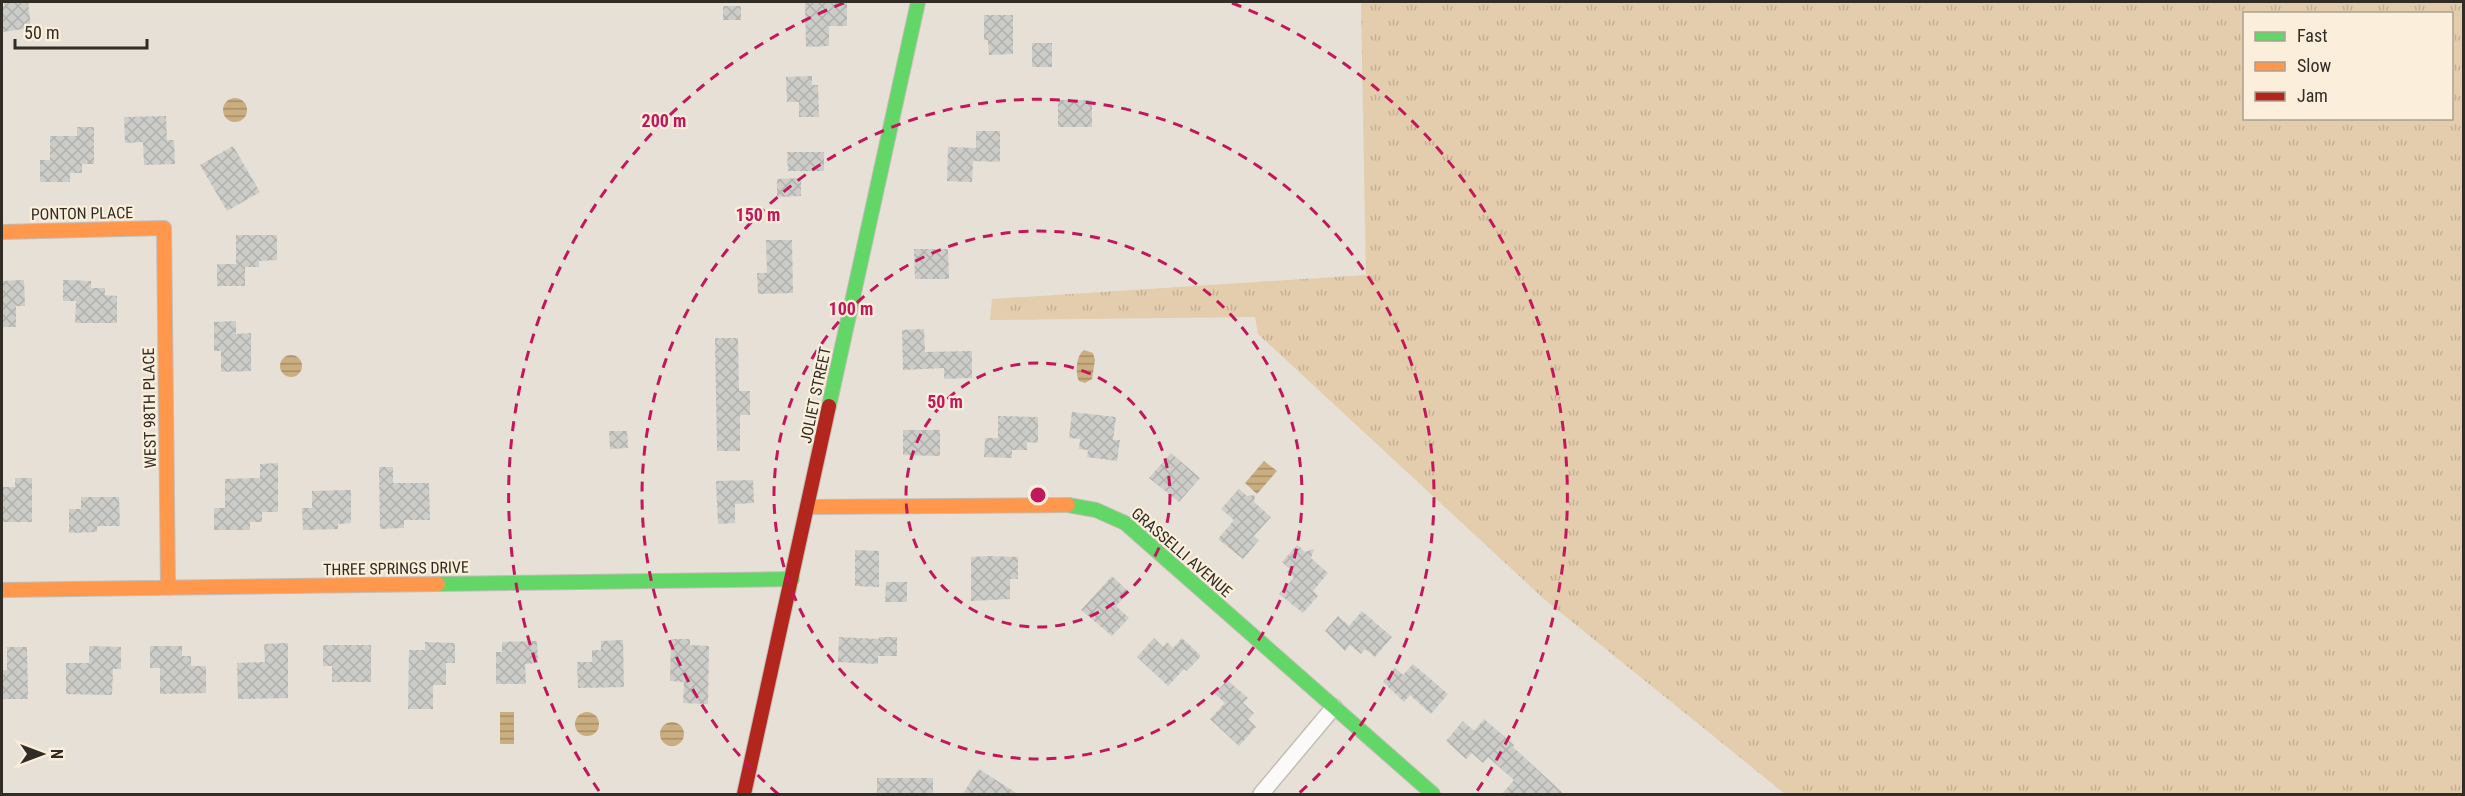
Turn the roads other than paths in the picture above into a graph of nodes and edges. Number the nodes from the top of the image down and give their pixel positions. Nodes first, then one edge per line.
1 (918, 2) edge
2 (164, 228) joint
3 (2, 231) edge
4 (807, 507) junction
5 (792, 579) junction
6 (168, 588) junction
7 (2, 590) edge
8 (1334, 707) junction
9 (744, 795) edge
10 (1261, 795) edge
11 (1433, 795) edge

1 - 4 street, JOLIET STREET
2 - 3 street, PONTON PLACE
2 - 6 street, WEST 98TH PLACE
4 - 5 street, JOLIET STREET
4 - 8 street, GRASSELLI AVENUE
5 - 6 street, THREE SPRINGS DRIVE
5 - 9 street, JOLIET STREET
6 - 7 street, THREE SPRINGS DRIVE
8 - 10 street
8 - 11 street, GRASSELLI AVENUE

